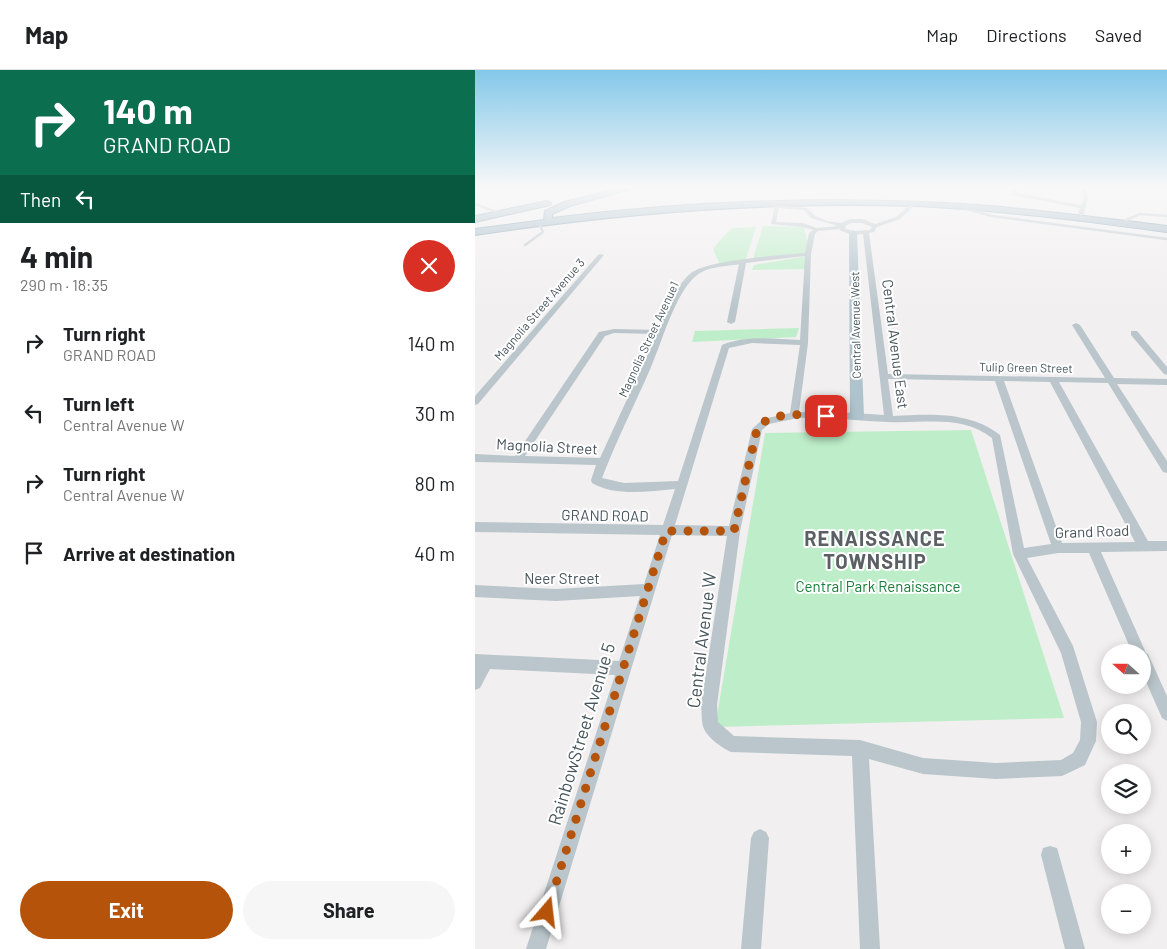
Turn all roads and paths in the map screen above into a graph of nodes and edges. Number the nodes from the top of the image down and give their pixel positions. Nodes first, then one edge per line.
1 (490, 227) edge
2 (544, 227) edge
3 (809, 227) edge
4 (835, 227) edge
5 (843, 227) edge
6 (874, 227) edge
7 (1077, 227) edge
8 (475, 230) edge
9 (817, 230) junction
10 (853, 233) junction
11 (867, 233) junction
12 (1167, 239) edge
13 (525, 245) dead end
14 (808, 254) junction
15 (601, 255) dead end
16 (743, 262) junction
17 (731, 322) dead end
18 (1076, 324) dead end
19 (662, 332) junction
20 (1134, 333) dead end
21 (804, 343) junction
22 (1167, 372) edge
23 (884, 376) junction
24 (999, 379) junction
25 (1053, 380) junction
26 (1111, 381) junction
27 (1167, 382) edge
28 (475, 402) edge
29 (794, 414) junction
30 (857, 417) junction
31 (889, 419) junction
32 (475, 458) edge
33 (518, 459) junction
34 (603, 462) junction
35 (1167, 469) edge
36 (682, 485) junction
37 (475, 527) edge
38 (666, 531) junction
39 (734, 531) junction
40 (1143, 546) junction
41 (1167, 546) edge
42 (1058, 548) junction
43 (1093, 548) junction
44 (1019, 554) junction
45 (475, 590) edge
46 (648, 590) junction
47 (1135, 644) edge
48 (480, 661) edge
49 (622, 668) junction
50 (1151, 675) edge
51 (475, 683) edge
52 (1163, 699) edge
53 (1167, 713) edge
54 (860, 748) junction
55 (923, 766) joint
56 (760, 838) dead end
57 (1050, 855) dead end
58 (536, 949) edge
59 (751, 949) edge
60 (870, 949) edge
61 (1075, 949) edge

1 - 8 highway
2 - 13 lane
3 - 9 street
4 - 9 street
5 - 10 street
6 - 11 street
7 - 12 lane
9 - 14 street
10 - 11 street
10 - 30 main road, Central Avenue West
11 - 23 street, Central Avenue East
14 - 16 street, Magnolia Street Avenue1
14 - 21 street
15 - 28 street, Magnolia Street Avenue 3
16 - 17 street
16 - 19 street, Magnolia Street Avenue1
18 - 26 street
19 - 33 street
19 - 34 street, Magnolia Street Avenue1
20 - 22 street
21 - 29 street
21 - 36 street, RainbowStreet Avenue 5
23 - 24 street, Tulip Green Street
23 - 31 street, Central Avenue East
24 - 25 street, Tulip Green Street
24 - 42 street
25 - 26 street, Tulip Green Street
25 - 40 street
26 - 27 street, Tulip Green Street
26 - 35 street
29 - 30 street, Central Avenue W
29 - 39 street, Central Avenue W
30 - 31 street, Central Avenue W
31 - 44 street, Central Avenue East
32 - 33 street, Magnolia Street
33 - 34 street, Magnolia Street
34 - 36 street, Magnolia Street
36 - 38 street, RainbowStreet Avenue 5
37 - 38 street, GRAND ROAD
38 - 39 street, GRAND ROAD
38 - 46 street, RainbowStreet Avenue 5
39 - 54 street, Central Avenue W
40 - 41 street, Grand Road
40 - 43 street, Grand Road
42 - 43 street, Grand Road
42 - 44 street, Grand Road
43 - 47 street
44 - 55 street, Central Avenue East
45 - 46 street, Neer Street
46 - 49 street, RainbowStreet Avenue 5
48 - 49 street
48 - 51 street
49 - 58 street, RainbowStreet Avenue 5
50 - 52 street
52 - 53 street
54 - 55 street, Central Avenue W
54 - 60 street
56 - 59 street
57 - 61 street

